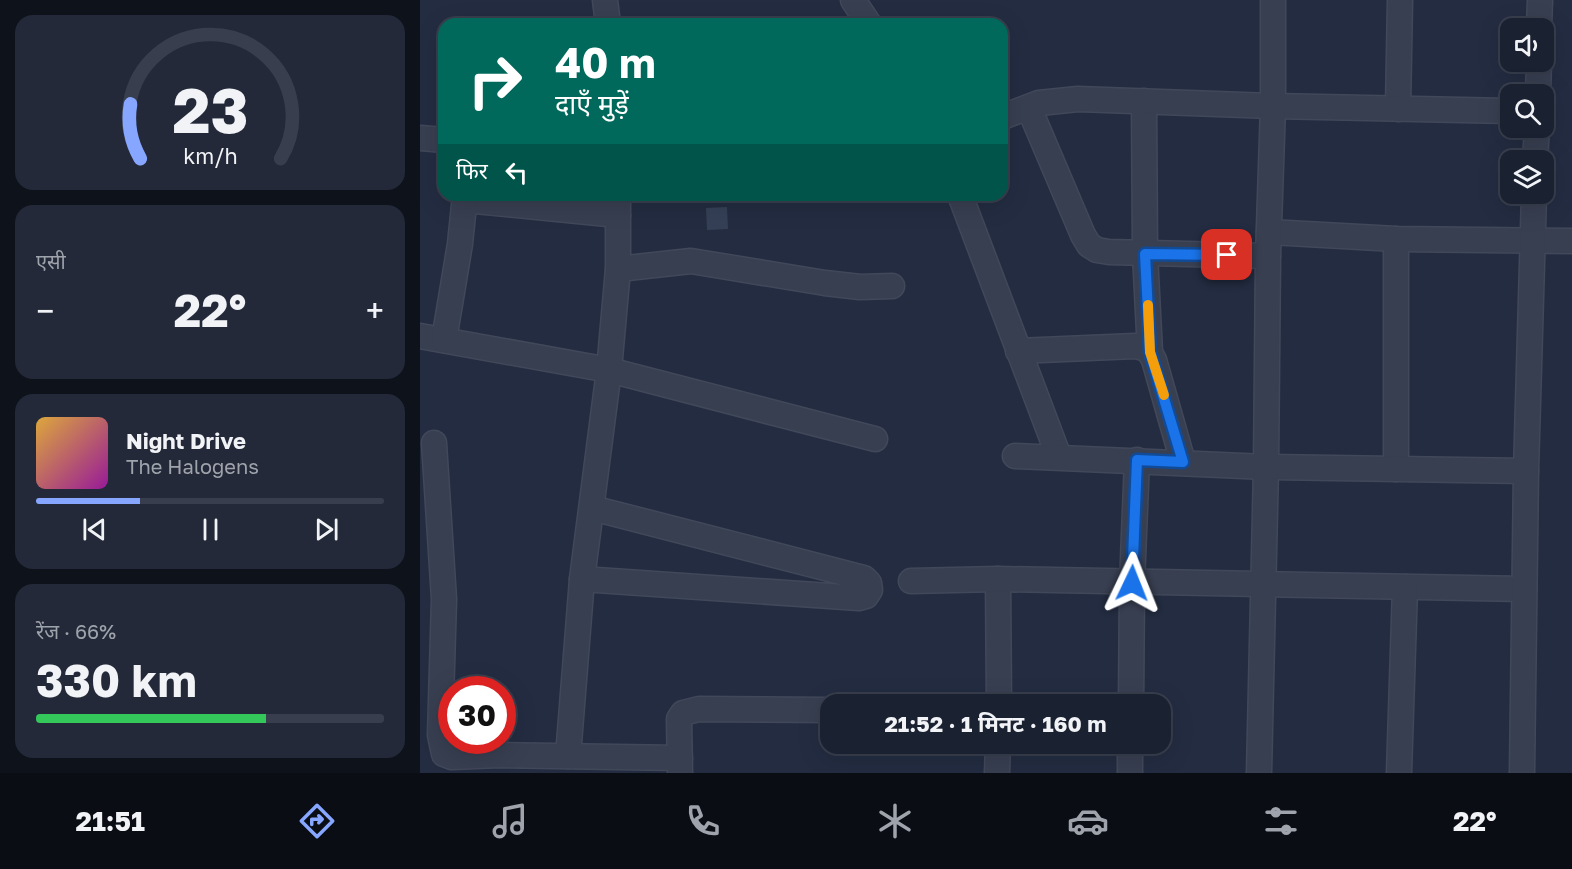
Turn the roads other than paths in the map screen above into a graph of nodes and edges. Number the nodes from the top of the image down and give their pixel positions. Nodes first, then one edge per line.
1 (605, 0) edge
2 (853, 0) edge
3 (1273, 0) edge
4 (1400, 0) edge
5 (1540, 0) edge
6 (607, 18) edge
7 (865, 18) edge
8 (1539, 18) edge
9 (1144, 102) junction
10 (1273, 106) junction
11 (1029, 108) junction
12 (1398, 109) junction
13 (1500, 111) edge
14 (1008, 115) edge
15 (420, 138) edge
16 (438, 140) edge
17 (464, 201) edge
18 (542, 201) edge
19 (962, 201) edge
20 (1533, 204) edge
21 (618, 205) edge
22 (1396, 238) junction
23 (1531, 241) junction
24 (1572, 241) edge
25 (1268, 244) junction
26 (1145, 254) junction
27 (618, 269) junction
28 (892, 286) dead end
29 (420, 336) edge
30 (444, 340) junction
31 (1018, 351) junction
32 (1150, 352) junction
33 (609, 370) junction
34 (874, 439) dead end
35 (434, 443) dead end
36 (1015, 456) dead end
37 (1059, 457) junction
38 (1137, 460) junction
39 (1183, 462) junction
40 (1266, 467) junction
41 (1396, 469) junction
42 (1526, 471) junction
43 (592, 508) junction
44 (430, 530) edge
45 (582, 579) junction
46 (998, 579) junction
47 (912, 581) dead end
48 (1132, 583) junction
49 (1263, 585) junction
50 (1405, 588) junction
51 (1524, 589) junction
52 (999, 694) edge
53 (1131, 694) edge
54 (820, 710) edge
55 (998, 754) edge
56 (1130, 754) edge
57 (568, 756) junction
58 (680, 766) edge
59 (997, 773) edge
60 (1130, 773) edge
61 (1259, 773) edge
62 (1400, 773) edge
63 (1522, 773) edge

1 - 6 street
2 - 7 street
3 - 10 street
4 - 12 street
5 - 8 street
9 - 10 street
9 - 11 street
9 - 26 street
10 - 12 street
10 - 25 street
11 - 14 street
11 - 26 street
12 - 13 street
15 - 16 street
17 - 30 street
18 - 21 street
19 - 31 street
20 - 23 street
21 - 27 street
22 - 23 street
22 - 25 street
22 - 41 street
23 - 24 street
23 - 42 street
25 - 26 street
25 - 40 street
26 - 32 street
27 - 28 street
27 - 33 street
29 - 30 street
30 - 33 street
31 - 32 street
31 - 37 street
32 - 39 street
33 - 34 street
33 - 43 street
35 - 44 street
36 - 37 street
37 - 38 street
38 - 39 street
38 - 48 street
39 - 40 street
40 - 41 street
40 - 49 street
41 - 42 street
42 - 51 street
43 - 45 street
43 - 45 street
44 - 57 street
45 - 57 street
46 - 47 street
46 - 48 street
46 - 52 street
48 - 49 street
48 - 53 street
49 - 50 street
49 - 61 street
50 - 51 street
50 - 62 street
51 - 63 street
54 - 58 street
55 - 59 street
56 - 60 street
57 - 58 street

